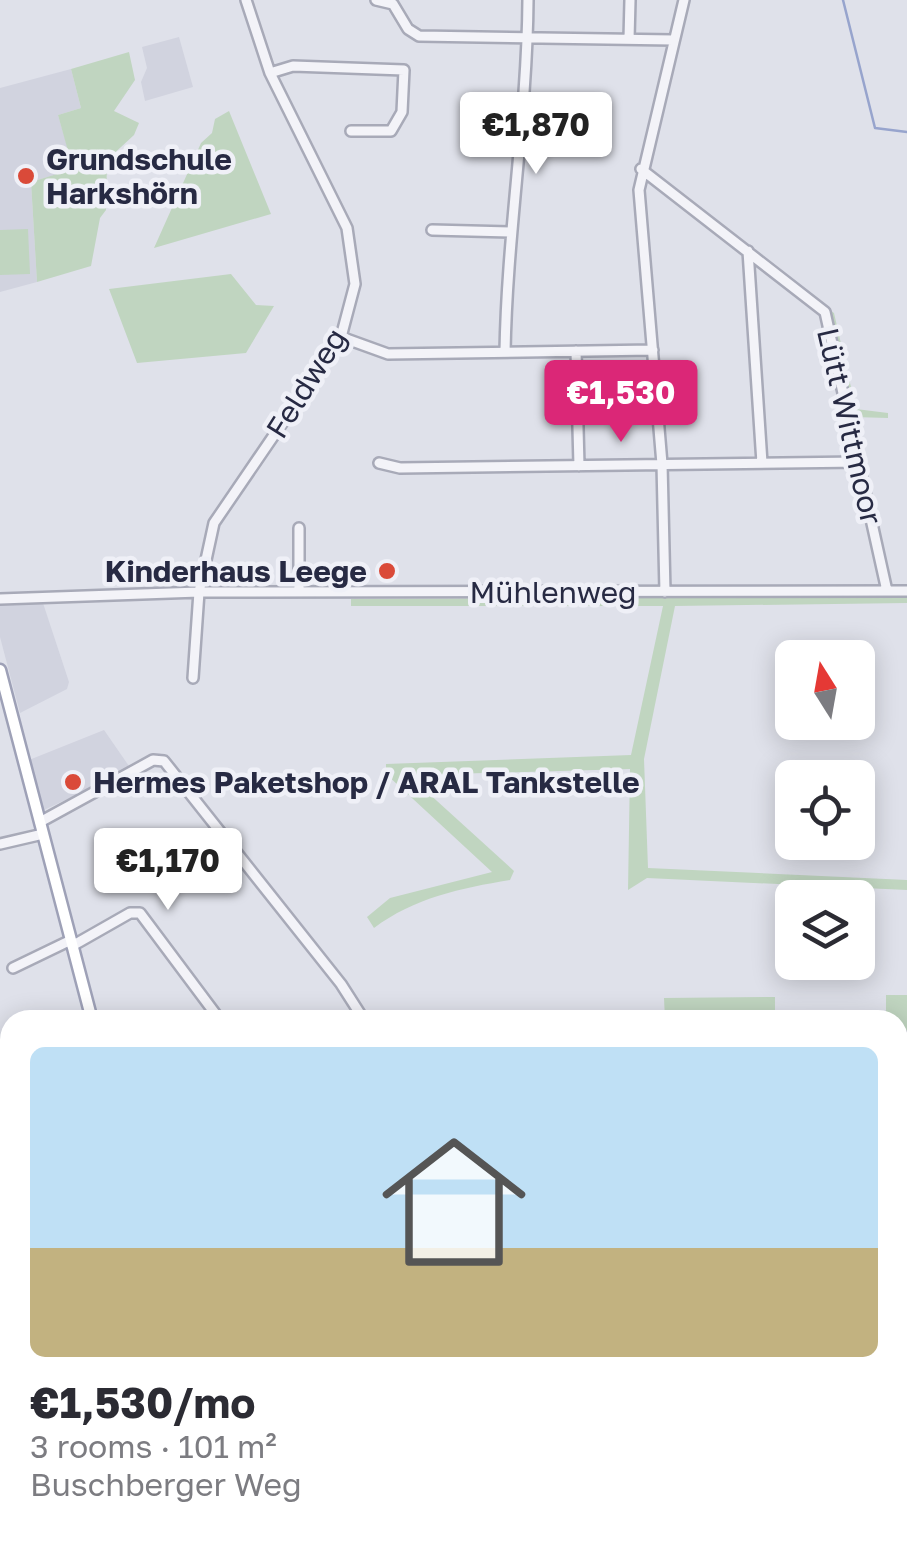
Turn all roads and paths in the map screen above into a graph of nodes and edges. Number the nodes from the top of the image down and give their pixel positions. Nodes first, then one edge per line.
1 (246, 0) edge
2 (376, 0) edge
3 (528, 0) edge
4 (630, 0) edge
5 (684, 0) edge
6 (527, 38) junction
7 (629, 39) junction
8 (673, 40) junction
9 (270, 73) junction
10 (351, 131) dead end
11 (641, 169) junction
12 (432, 230) dead end
13 (510, 232) junction
14 (748, 250) junction
15 (340, 337) junction
16 (653, 350) junction
17 (576, 351) junction
18 (505, 352) junction
19 (860, 462) junction
20 (379, 463) dead end
21 (762, 463) junction
22 (662, 464) junction
23 (579, 466) junction
24 (299, 528) dead end
25 (887, 591) junction
26 (907, 591) edge
27 (199, 592) junction
28 (299, 592) junction
29 (665, 592) junction
30 (0, 599) edge
31 (0, 670) edge
32 (193, 678) dead end
33 (42, 828) junction
34 (0, 844) edge
35 (71, 943) junction
36 (14, 968) dead end
37 (89, 1010) edge
38 (213, 1010) edge
39 (358, 1010) edge

1 - 9 street, Feldweg
2 - 6 street
3 - 6 street
4 - 7 street
5 - 8 street
6 - 7 street
6 - 13 street
7 - 8 street
8 - 11 street
9 - 10 street
9 - 15 street, Feldweg
11 - 14 street, Lütt Wittmoor
11 - 16 street
12 - 13 street
13 - 18 street
14 - 19 street, Lütt Wittmoor
14 - 21 street
15 - 18 street
15 - 27 street, Feldweg
16 - 17 street
16 - 22 street
17 - 18 street
17 - 23 street
19 - 21 street
19 - 25 street, Lütt Wittmoor
20 - 23 street
21 - 22 street
22 - 23 street
22 - 29 street
24 - 28 street
25 - 26 street, Mühlenweg
25 - 29 street, Mühlenweg
27 - 28 street, Mühlenweg
27 - 30 street, Mühlenweg
27 - 32 street
28 - 29 street, Mühlenweg
31 - 33 main road
33 - 34 street
33 - 35 main road
33 - 39 street
35 - 36 street
35 - 37 main road
35 - 38 street

